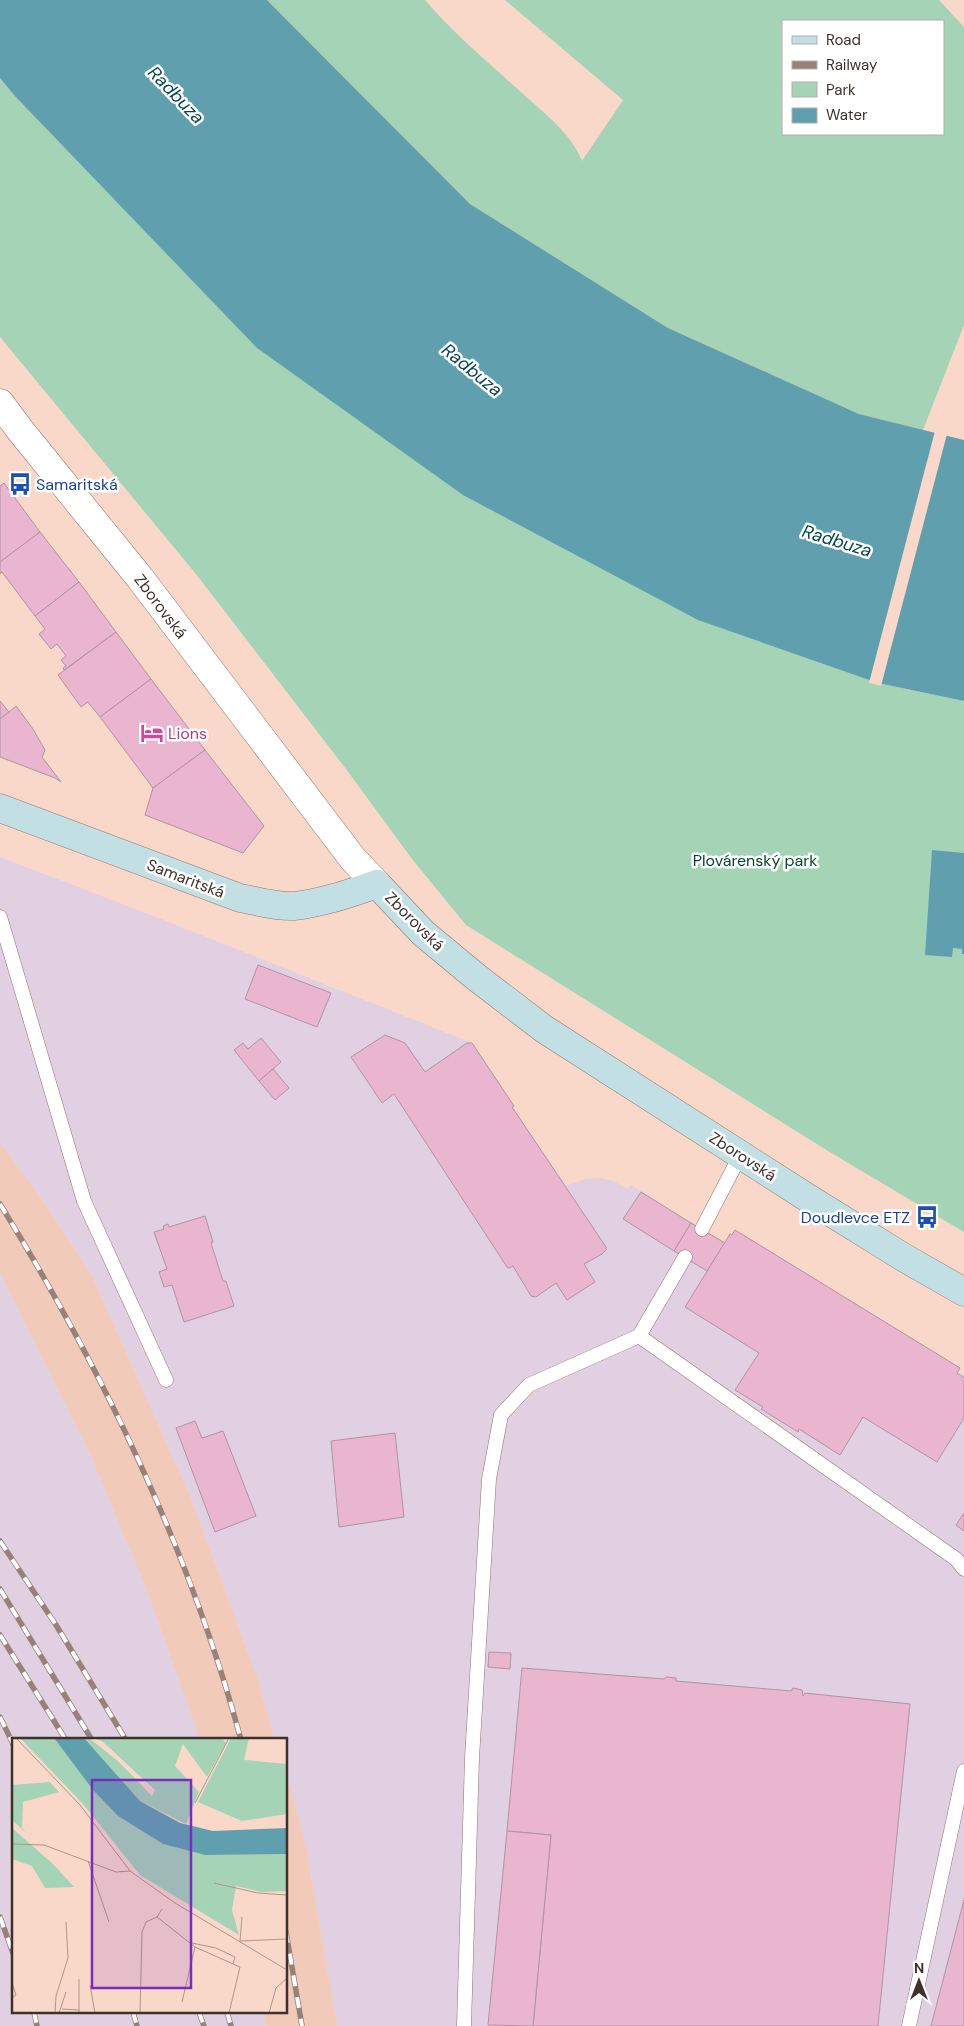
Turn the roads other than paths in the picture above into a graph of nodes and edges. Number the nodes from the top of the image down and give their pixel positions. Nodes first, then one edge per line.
1 (0, 403) edge
2 (0, 808) edge
3 (377, 884) junction
4 (0, 918) edge
5 (741, 1154) junction
6 (702, 1229) dead end
7 (684, 1258) dead end
8 (964, 1292) edge
9 (639, 1336) junction
10 (166, 1380) dead end
11 (964, 1569) edge
12 (964, 1771) edge
13 (464, 2026) edge
14 (909, 2026) edge

1 - 3 street, Zborovská
2 - 3 main road, Samaritská
3 - 5 main road, Zborovská
4 - 10 lane
5 - 6 lane
5 - 8 main road, Zborovská
7 - 9 lane
9 - 11 lane
9 - 13 lane
12 - 14 lane

